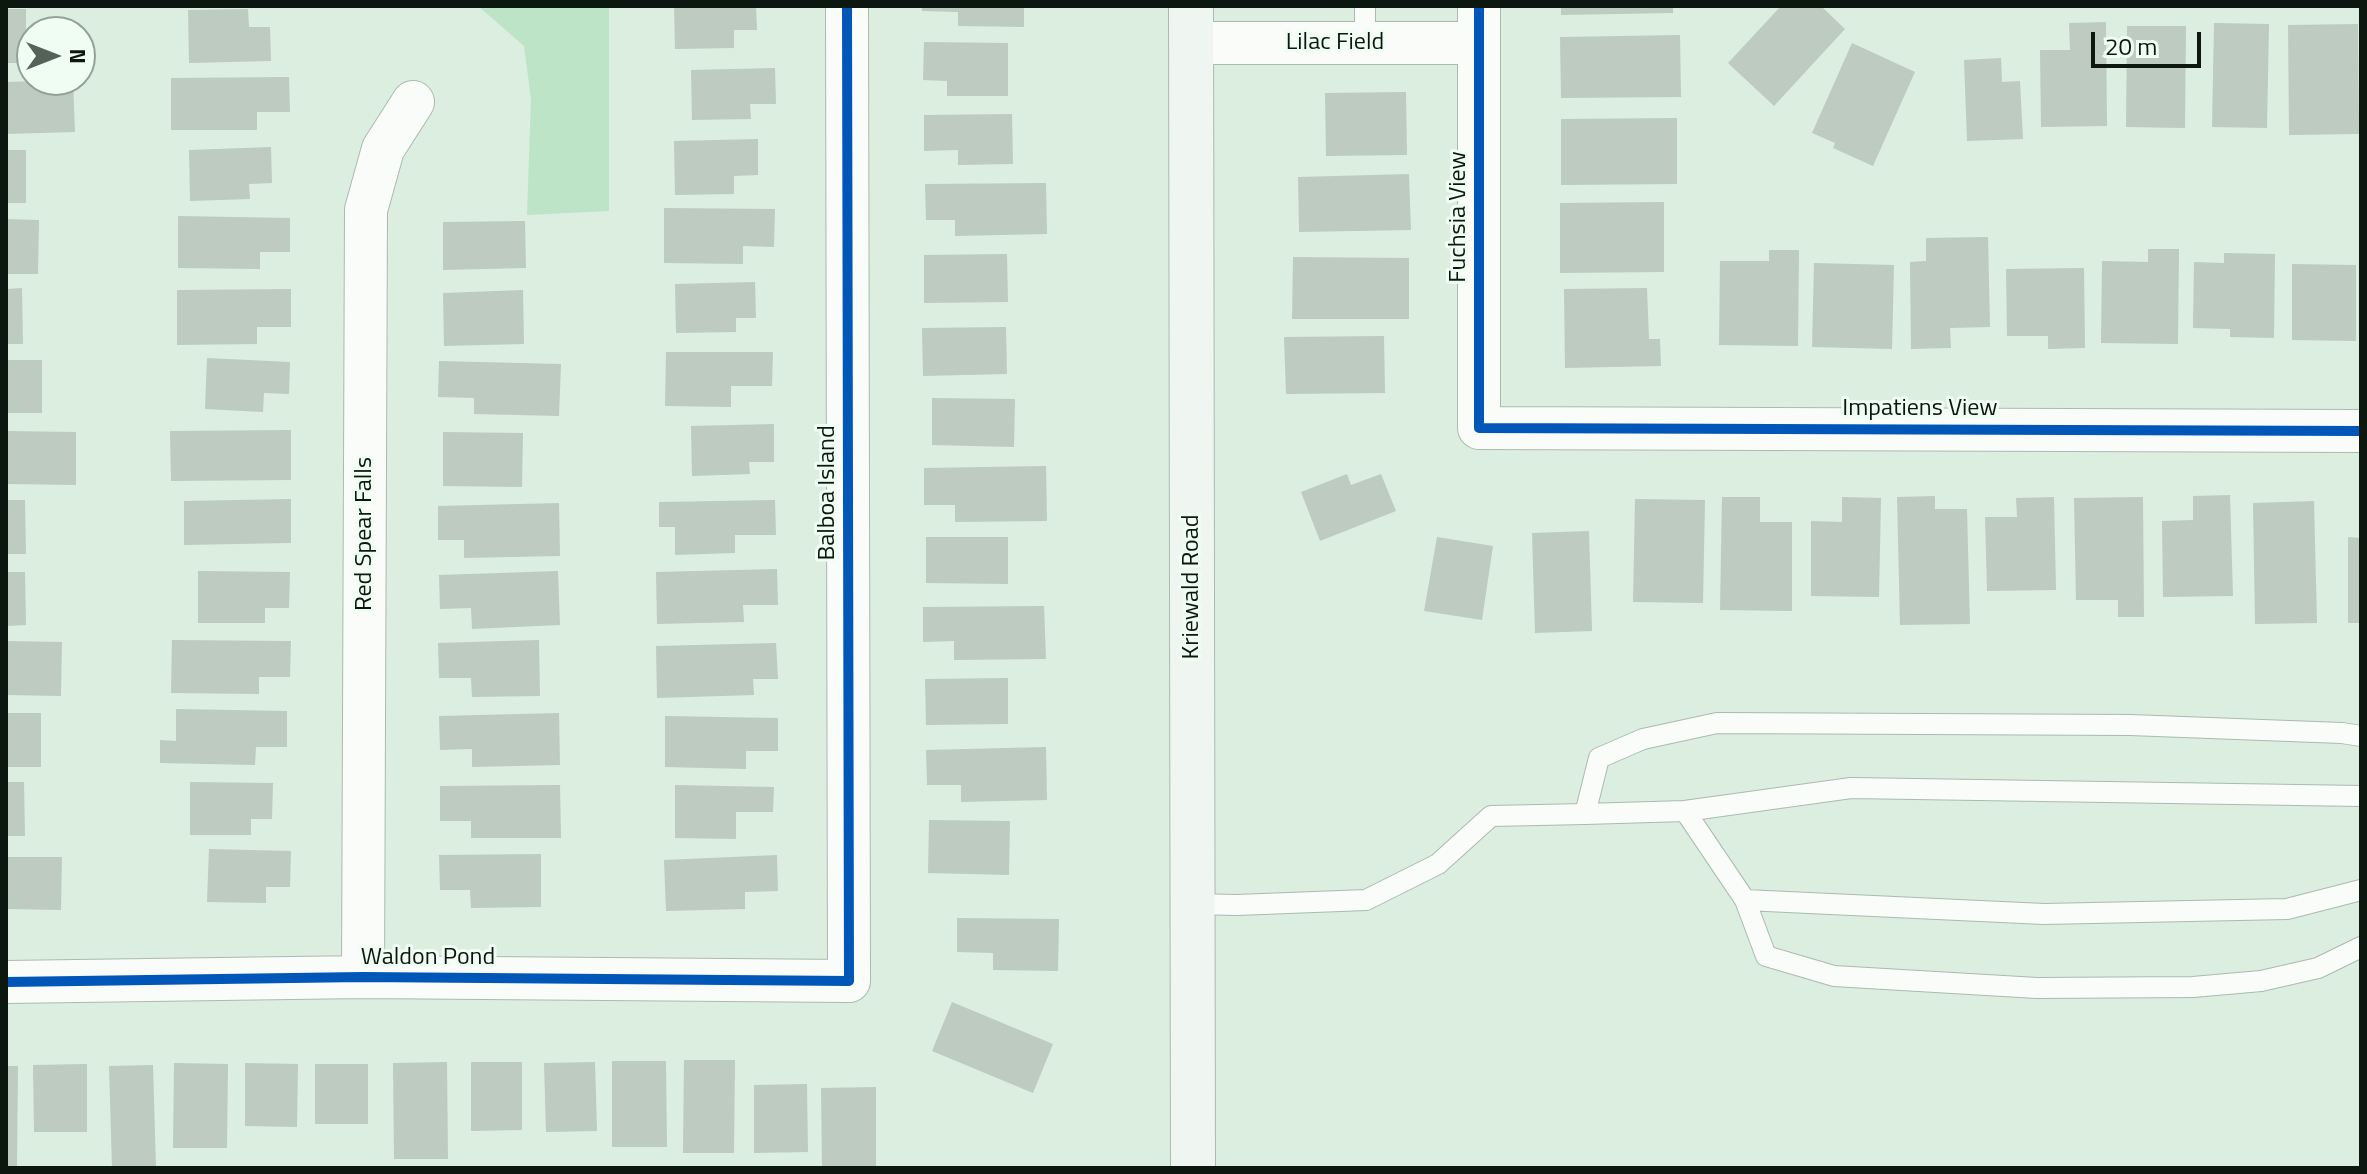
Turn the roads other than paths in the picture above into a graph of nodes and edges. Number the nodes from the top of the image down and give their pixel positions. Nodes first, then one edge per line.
1 (847, 6) edge
2 (1191, 24) edge
3 (1365, 24) edge
4 (1479, 24) edge
5 (413, 102) dead end
6 (1479, 428) joint
7 (2361, 431) edge
8 (2361, 736) edge
9 (2361, 796) edge
10 (1685, 811) junction
11 (1585, 814) junction
12 (2361, 890) edge
13 (1745, 900) junction
14 (1192, 904) junction
15 (2361, 947) edge
16 (363, 977) junction
17 (849, 981) joint
18 (6, 982) edge
19 (1193, 1168) edge

1 - 17 street, Balboa Island
2 - 3 street, Lilac Field
2 - 14 street, Kriewald Road
3 - 4 street, Lilac Field
4 - 6 street, Fuchsia View
5 - 16 street, Red Spear Falls
6 - 7 street, Impatiens View
8 - 11 lane
9 - 10 lane
10 - 11 lane
10 - 13 lane
11 - 14 lane
12 - 13 lane
13 - 15 lane
14 - 19 street, Kriewald Road
16 - 17 street, Waldon Pond
16 - 18 street, Waldon Pond

